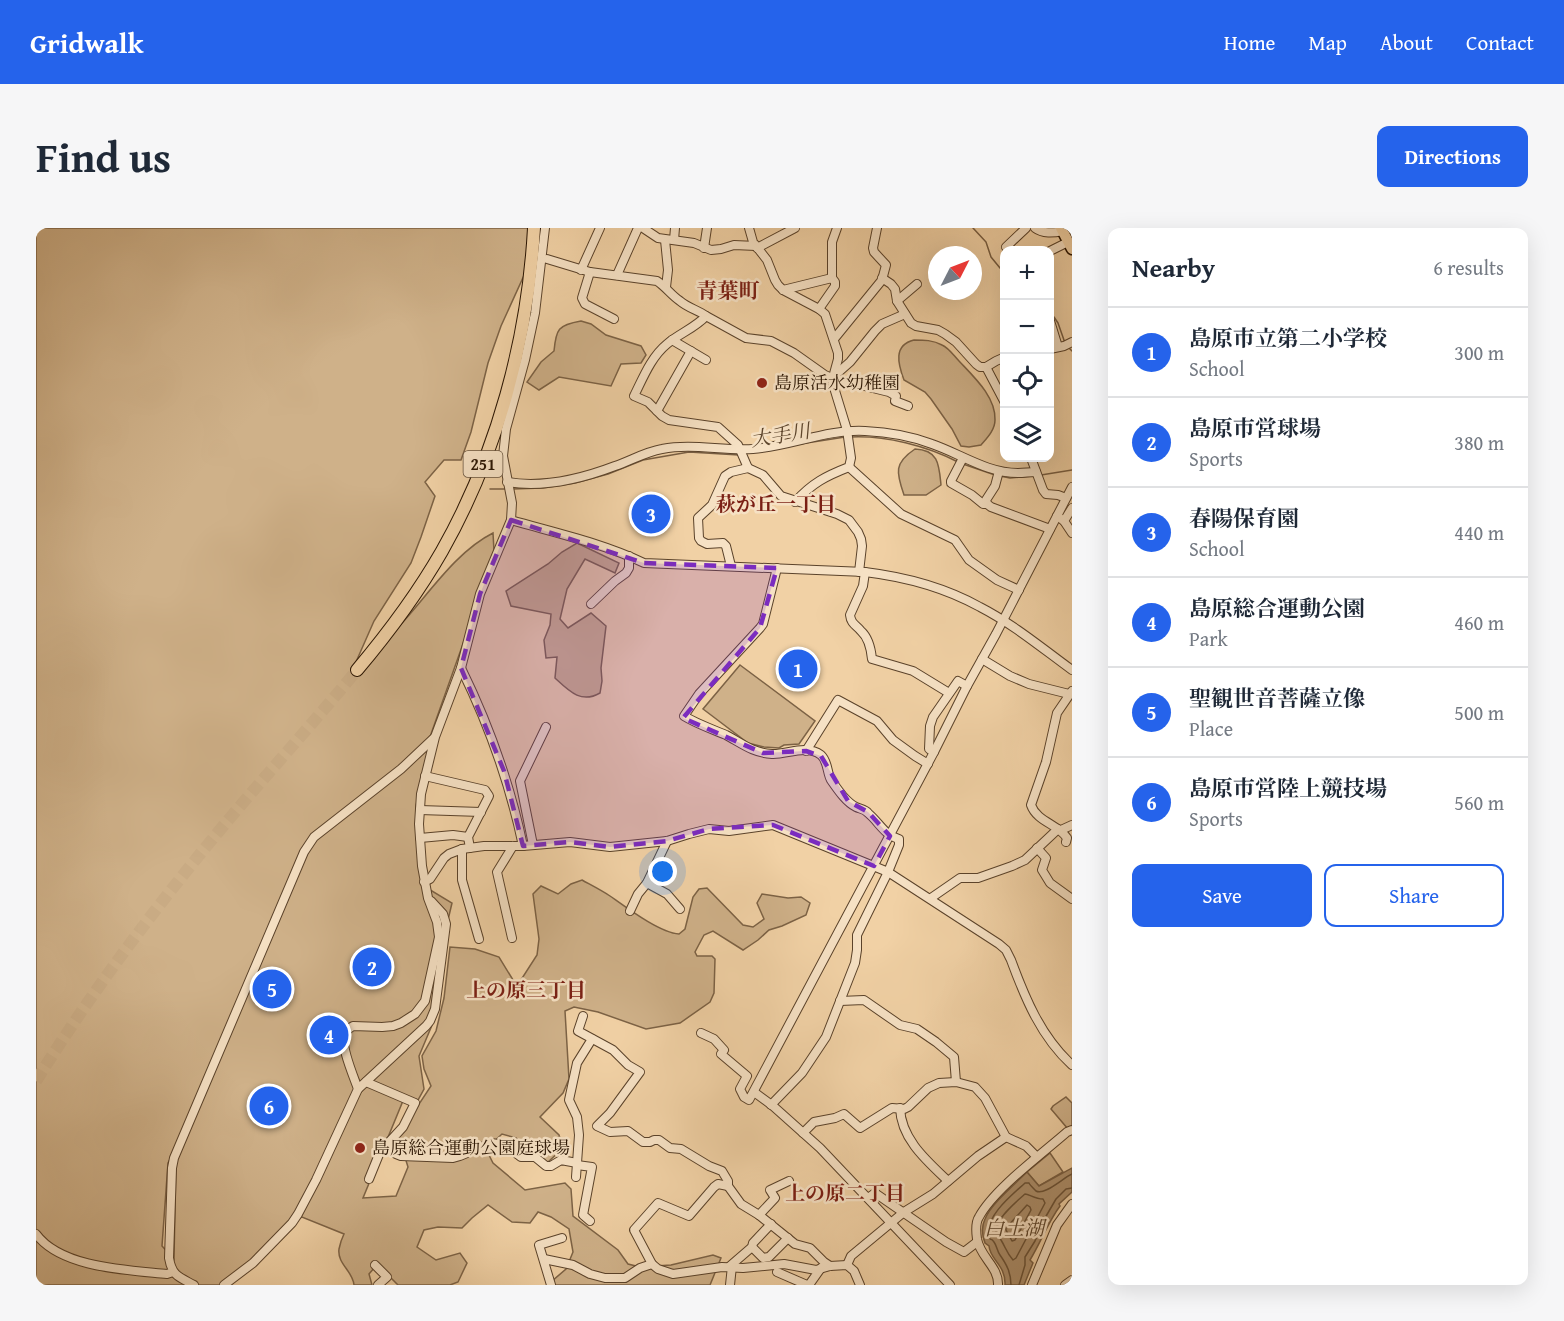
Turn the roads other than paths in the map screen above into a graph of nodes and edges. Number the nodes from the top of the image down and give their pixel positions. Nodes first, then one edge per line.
1 (534, 228) edge
2 (545, 228) edge
3 (600, 228) edge
4 (641, 228) edge
5 (675, 228) edge
6 (707, 228) edge
7 (748, 228) edge
8 (795, 228) edge
9 (837, 228) edge
10 (877, 228) edge
11 (1026, 228) edge
12 (1035, 228) edge
13 (1066, 238) edge
14 (669, 240) junction
15 (1007, 246) edge
16 (756, 247) junction
17 (704, 248) junction
18 (1054, 248) edge
19 (548, 259) dead end
20 (585, 271) junction
21 (617, 275) junction
22 (832, 278) junction
23 (882, 278) junction
24 (917, 284) dead end
25 (666, 287) junction
26 (783, 290) junction
27 (897, 301) junction
28 (819, 309) junction
29 (905, 314) junction
30 (706, 316) junction
31 (614, 319) dead end
32 (1054, 329) edge
33 (834, 339) junction
34 (672, 340) junction
35 (1062, 345) edge
36 (691, 351) junction
37 (1000, 359) edge
38 (706, 360) dead end
39 (986, 367) junction
40 (832, 378) junction
41 (1000, 394) edge
42 (908, 406) dead end
43 (657, 411) junction
44 (847, 434) junction
45 (742, 453) junction
46 (962, 461) junction
47 (1033, 462) edge
48 (849, 467) junction
49 (748, 468) junction
50 (998, 474) junction
51 (1038, 475) junction
52 (508, 487) junction
53 (1072, 487) edge
54 (1066, 498) junction
55 (795, 502) junction
56 (987, 504) junction
57 (1072, 508) edge
58 (1060, 518) junction
59 (511, 520) junction
60 (1050, 529) junction
61 (1072, 533) edge
62 (629, 556) junction
63 (731, 566) junction
64 (777, 568) junction
65 (862, 572) junction
66 (1019, 590) junction
67 (591, 604) dead end
68 (1003, 620) junction
69 (982, 659) junction
70 (461, 669) junction
71 (357, 670) tunnel mouth
72 (1072, 670) edge
73 (967, 686) junction
74 (949, 693) junction
75 (1071, 693) edge
76 (546, 728) dead end
77 (435, 737) junction
78 (806, 751) junction
79 (934, 752) junction
80 (928, 764) junction
81 (425, 776) junction
82 (420, 810) junction
83 (481, 812) junction
84 (1072, 825) edge
85 (1059, 830) junction
86 (890, 836) junction
87 (468, 837) junction
88 (420, 838) junction
89 (667, 841) junction
90 (1066, 842) dead end
91 (533, 845) junction
92 (513, 846) junction
93 (523, 846) junction
94 (466, 848) junction
95 (1037, 848) junction
96 (874, 866) junction
97 (888, 872) junction
98 (424, 882) junction
99 (647, 884) junction
100 (428, 898) junction
101 (931, 898) junction
102 (1072, 899) edge
103 (680, 909) dead end
104 (630, 911) dead end
105 (513, 938) dead end
106 (479, 939) dead end
107 (840, 1001) junction
108 (583, 1016) dead end
109 (700, 1033) dead end
110 (592, 1039) junction
111 (1072, 1065) edge
112 (366, 1082) junction
113 (956, 1082) junction
114 (358, 1089) junction
115 (754, 1092) junction
116 (771, 1105) junction
117 (900, 1108) junction
118 (1072, 1130) edge
119 (803, 1133) junction
120 (1006, 1137) junction
121 (386, 1144) junction
122 (1037, 1158) junction
123 (577, 1164) junction
124 (576, 1177) dead end
125 (369, 1179) dead end
126 (789, 1181) dead end
127 (948, 1181) junction
128 (728, 1186) junction
129 (868, 1198) junction
130 (1072, 1204) edge
131 (904, 1212) junction
132 (759, 1215) junction
133 (590, 1221) dead end
134 (891, 1223) junction
135 (771, 1224) junction
136 (36, 1234) edge
137 (562, 1238) dead end
138 (788, 1238) junction
139 (977, 1242) junction
140 (752, 1247) junction
141 (544, 1259) junction
142 (652, 1264) junction
143 (847, 1264) junction
144 (375, 1265) dead end
145 (731, 1266) junction
146 (830, 1266) junction
147 (821, 1268) junction
148 (173, 1272) junction
149 (777, 1272) dead end
150 (1072, 1280) edge
151 (194, 1285) edge
152 (224, 1285) edge
153 (378, 1285) edge
154 (551, 1285) edge
155 (730, 1285) edge
156 (808, 1285) edge
157 (860, 1285) edge
158 (950, 1285) edge
159 (999, 1285) edge
160 (1032, 1285) edge
161 (1065, 1285) edge

1 - 71 highway, 251
2 - 52 street
3 - 20 street
4 - 14 street
4 - 21 street
5 - 14 street
6 - 17 street
7 - 16 street
8 - 16 street
9 - 22 street
10 - 23 street
11 - 15 street
12 - 13 street
13 - 18 street
14 - 17 street
14 - 25 street
16 - 17 street
16 - 26 street
19 - 20 street
20 - 21 street
20 - 31 street
21 - 25 street
22 - 26 street
22 - 28 street
23 - 27 street
23 - 33 street
24 - 27 street
25 - 30 street
26 - 28 street
27 - 29 street
28 - 33 street
29 - 39 street
29 - 40 street
30 - 34 street
30 - 40 street
32 - 35 street
33 - 40 street
34 - 36 street
34 - 43 street
36 - 38 street
36 - 43 street
37 - 39 street
39 - 41 street
40 - 42 street
40 - 44 street
43 - 45 street
44 - 45 street
44 - 46 street
44 - 48 street
45 - 49 street
45 - 52 street
46 - 50 street
46 - 56 street
47 - 51 street
48 - 55 street
48 - 66 street
49 - 55 street
49 - 63 street
50 - 51 street
50 - 56 street
51 - 54 street
52 - 59 street
53 - 54 street
54 - 58 street
55 - 65 street
56 - 60 street
57 - 58 street
58 - 60 street
58 - 61 street
59 - 62 street
59 - 70 street
60 - 66 street
62 - 63 street
62 - 67 street
63 - 64 street
64 - 65 street
64 - 78 street
65 - 68 street
65 - 74 street
66 - 68 street
68 - 69 street
68 - 72 street
69 - 73 street
69 - 75 street
70 - 77 street
70 - 93 street
73 - 74 street
73 - 79 street
74 - 79 street
75 - 85 street
76 - 91 street
77 - 81 street
77 - 148 street
78 - 80 street
78 - 86 street
79 - 80 street
80 - 86 street
81 - 82 street
81 - 83 street
82 - 83 street
82 - 88 street
83 - 87 street
84 - 85 street
85 - 90 street
85 - 95 street
86 - 96 street
86 - 97 street
87 - 88 street
87 - 94 street
88 - 98 street
89 - 91 street
89 - 96 street
89 - 99 street
91 - 93 street
92 - 93 street
92 - 94 street
92 - 105 street
94 - 98 street
94 - 106 street
95 - 101 street
95 - 102 street
96 - 97 street
96 - 115 street
97 - 101 street
97 - 107 street
98 - 100 street
99 - 103 street
99 - 104 street
100 - 112 street
100 - 114 street
101 - 111 street
107 - 113 street
107 - 116 street
108 - 110 street
109 - 115 street
110 - 123 street
110 - 128 street
112 - 114 street
112 - 121 street
113 - 117 street
113 - 120 street
114 - 152 street
115 - 116 street
116 - 119 street
117 - 119 street
117 - 127 street
118 - 122 street
119 - 129 street
120 - 122 street
120 - 127 street
121 - 123 street
121 - 125 street
122 - 139 street
123 - 124 street
123 - 133 street
126 - 132 street
127 - 131 street
128 - 132 street
128 - 142 street
129 - 131 street
129 - 134 street
130 - 160 street
131 - 134 street
131 - 139 street
132 - 135 street
134 - 143 street
134 - 158 street
135 - 138 street
135 - 140 street
136 - 148 street
137 - 141 street
138 - 140 street
138 - 146 street
139 - 159 street
140 - 145 street
141 - 142 street
141 - 154 street
142 - 145 street
143 - 146 street
143 - 157 street
144 - 153 street
145 - 147 street
145 - 155 street
146 - 147 street
147 - 156 street
148 - 151 street
149 - 156 street
150 - 161 street

